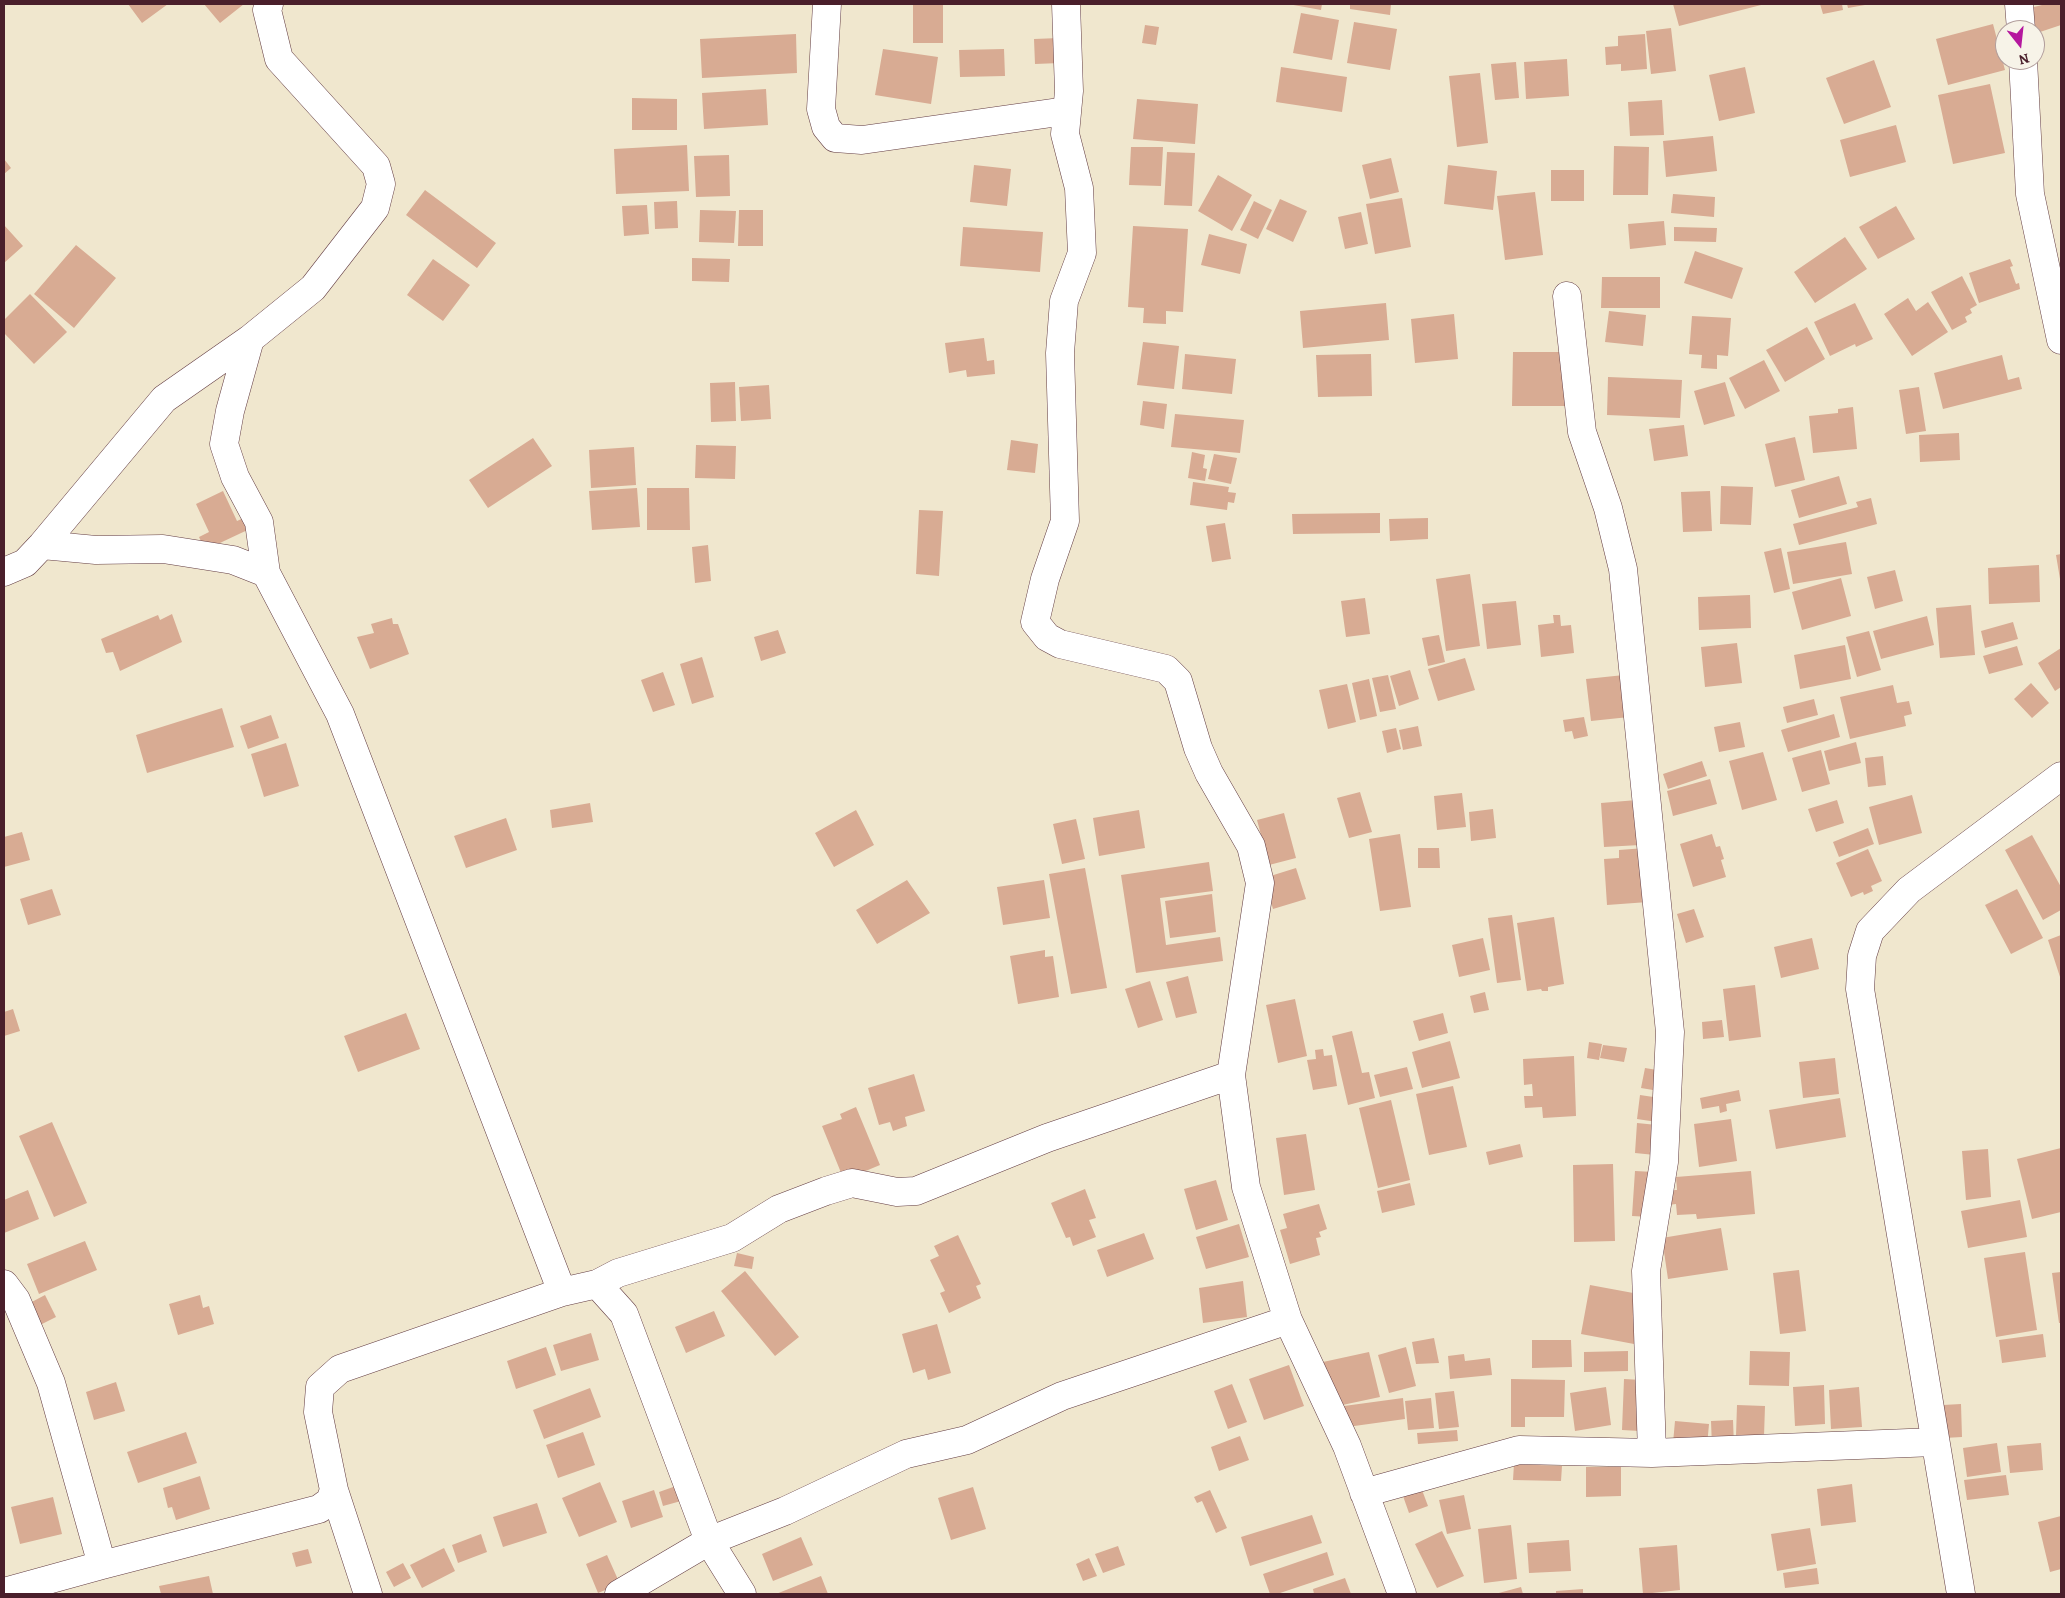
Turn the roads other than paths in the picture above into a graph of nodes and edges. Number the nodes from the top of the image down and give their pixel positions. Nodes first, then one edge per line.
1 (269, 4) edge
2 (827, 4) edge
3 (1066, 4) edge
4 (2020, 4) edge
5 (2021, 20) edge
6 (2024, 70) edge
7 (1066, 111) junction
8 (1567, 296) dead end
9 (250, 339) junction
10 (2061, 340) edge
11 (42, 544) junction
12 (4, 572) edge
13 (266, 573) junction
14 (2061, 776) edge
15 (1231, 1075) junction
16 (4, 1284) edge
17 (597, 1284) junction
18 (562, 1292) junction
19 (1288, 1320) junction
20 (1935, 1442) junction
21 (1652, 1453) junction
22 (334, 1490) junction
23 (1364, 1493) junction
24 (709, 1541) junction
25 (102, 1564) junction
26 (4, 1592) edge
27 (368, 1594) edge
28 (619, 1594) edge
29 (742, 1594) edge
30 (1402, 1594) edge
31 (1961, 1594) edge

1 - 9 street
2 - 7 street
3 - 7 street
4 - 5 street
6 - 10 street
7 - 15 street
8 - 21 street
9 - 11 street
9 - 13 street
11 - 12 street
11 - 13 street
13 - 18 street
14 - 20 street
15 - 17 street
15 - 19 street
16 - 25 street
17 - 18 street
17 - 24 street
18 - 22 street
19 - 23 street
19 - 24 street
20 - 21 street
20 - 31 street
21 - 23 street
22 - 25 street
22 - 27 street
23 - 30 street
24 - 28 street
24 - 29 street
25 - 26 street

